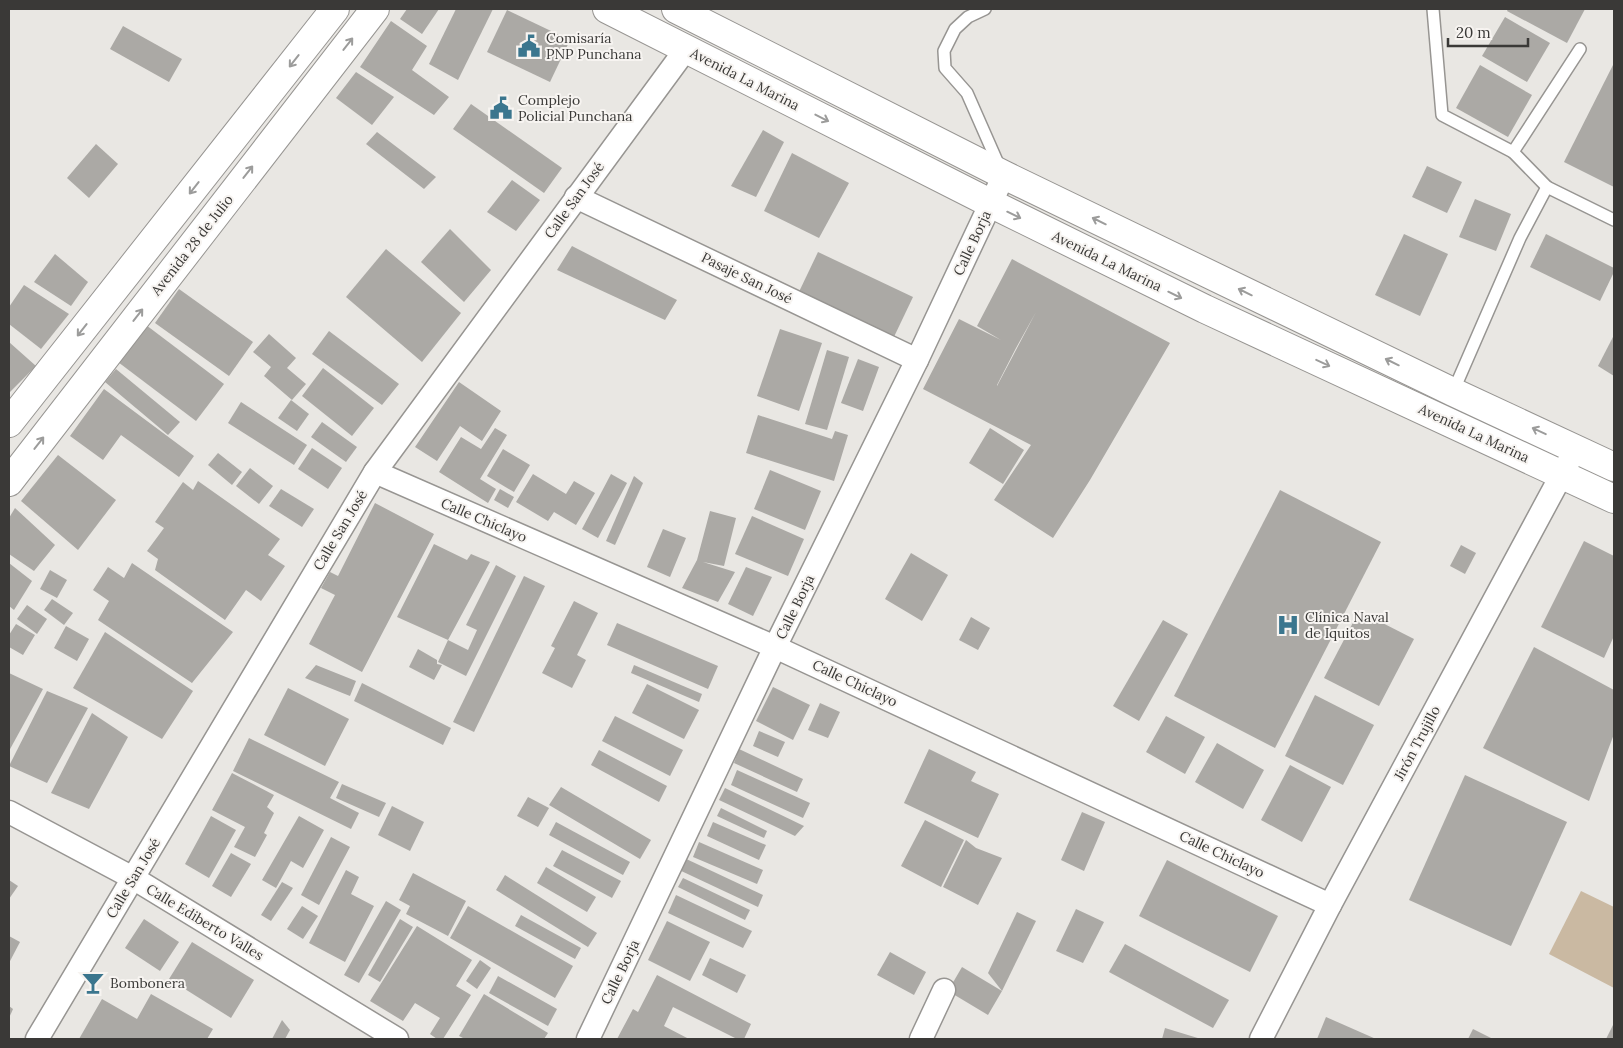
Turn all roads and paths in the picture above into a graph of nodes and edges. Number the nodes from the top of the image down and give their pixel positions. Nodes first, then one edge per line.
1 (335, 9) edge
2 (375, 9) edge
3 (607, 9) edge
4 (676, 9) edge
5 (985, 9) edge
6 (1433, 9) edge
7 (686, 49) junction
8 (1580, 50) dead end
9 (1512, 152) junction
10 (1004, 175) junction
11 (1547, 187) junction
12 (576, 197) junction
13 (990, 203) junction
14 (1614, 220) edge
15 (917, 360) junction
16 (1453, 392) junction
17 (9, 423) edge
18 (1576, 448) junction
19 (1614, 467) edge
20 (375, 472) junction
21 (1562, 474) junction
22 (9, 482) edge
23 (1614, 500) edge
24 (776, 646) junction
25 (9, 812) edge
26 (133, 878) junction
27 (1330, 905) junction
28 (944, 990) dead end
29 (37, 1039) edge
30 (397, 1039) edge
31 (588, 1039) edge
32 (920, 1039) edge
33 (1260, 1039) edge

1 -> 17 main road
22 -> 2 main road, Avenida 28 de Julio
3 - 7 main road, Avenida La Marina
4 - 10 main road, Avenida La Marina
5 - 10 lane
6 - 9 lane
7 - 12 street, Calle San José
7 -> 13 main road, Avenida La Marina
8 - 9 lane
9 - 11 lane
10 - 13 street, Calle Borja
16 -> 10 main road, Avenida La Marina
11 - 14 lane
11 - 16 lane
12 - 15 street, Pasaje San José
12 - 20 street, Calle San José
13 - 15 street, Calle Borja
13 -> 21 main road, Avenida La Marina
15 - 24 street, Calle Borja
18 -> 16 main road, Avenida La Marina
18 - 19 main road, Avenida La Marina
18 - 21 street, Jirón Trujillo
20 - 24 street, Calle Chiclayo
20 - 26 street, Calle San José
21 - 23 main road, Avenida La Marina
21 - 27 street, Jirón Trujillo
24 - 27 street, Calle Chiclayo
24 - 31 street, Calle Borja
25 - 26 street, Calle Ediberto Valles
26 - 29 street, Calle San José
26 - 30 street, Calle Ediberto Valles
27 - 33 street, Jirón Trujillo
28 - 32 street

